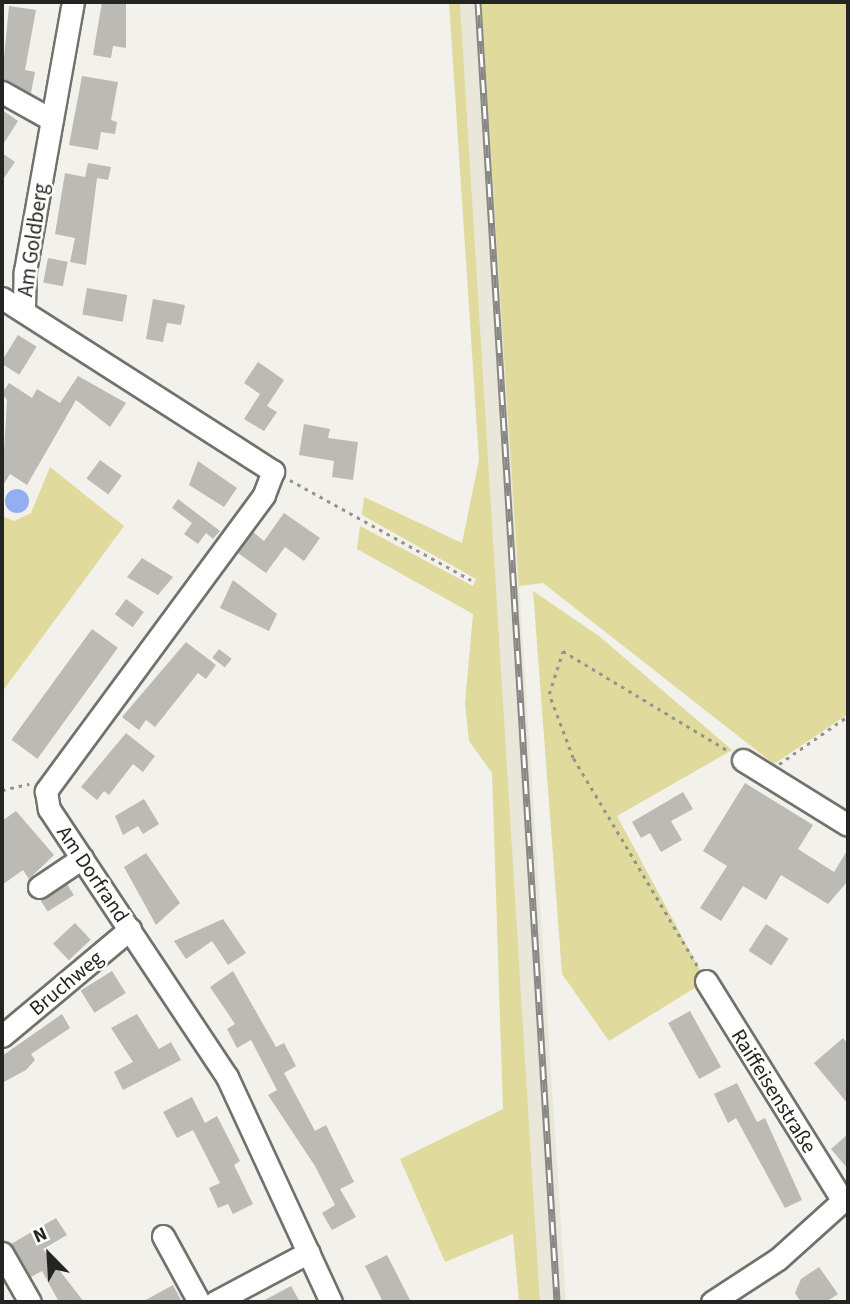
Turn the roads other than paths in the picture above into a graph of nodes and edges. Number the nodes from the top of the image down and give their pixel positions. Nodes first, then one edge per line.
1 (73, 2) edge
2 (2, 92) edge
3 (52, 120) junction
4 (2, 298) edge
5 (24, 310) junction
6 (744, 760) road end
7 (49, 779) joint
8 (848, 825) edge
9 (82, 858) junction
10 (39, 887) dead end
11 (130, 929) junction
12 (706, 981) road end
13 (2, 1036) edge
14 (846, 1198) edge
15 (848, 1223) edge
16 (163, 1236) dead end
17 (309, 1252) junction
18 (2, 1253) edge
19 (30, 1302) edge
20 (198, 1302) edge
21 (215, 1302) edge
22 (331, 1302) edge
23 (712, 1302) edge

1 - 3 street, Am Goldberg
2 - 3 street
3 - 5 street, Am Goldberg
4 - 5 street
5 - 7 street, Am Goldberg
6 - 8 street
7 - 9 street, Am Dorfrand
9 - 10 street
9 - 11 street, Am Dorfrand
11 - 13 street, Bruchweg
11 - 17 street, Am Dorfrand
12 - 14 street, Raiffeisenstraße
14 - 15 street, Raiffeisenstraße
14 - 23 street
16 - 20 street
17 - 21 street
17 - 22 street, Am Dorfrand
18 - 19 street

